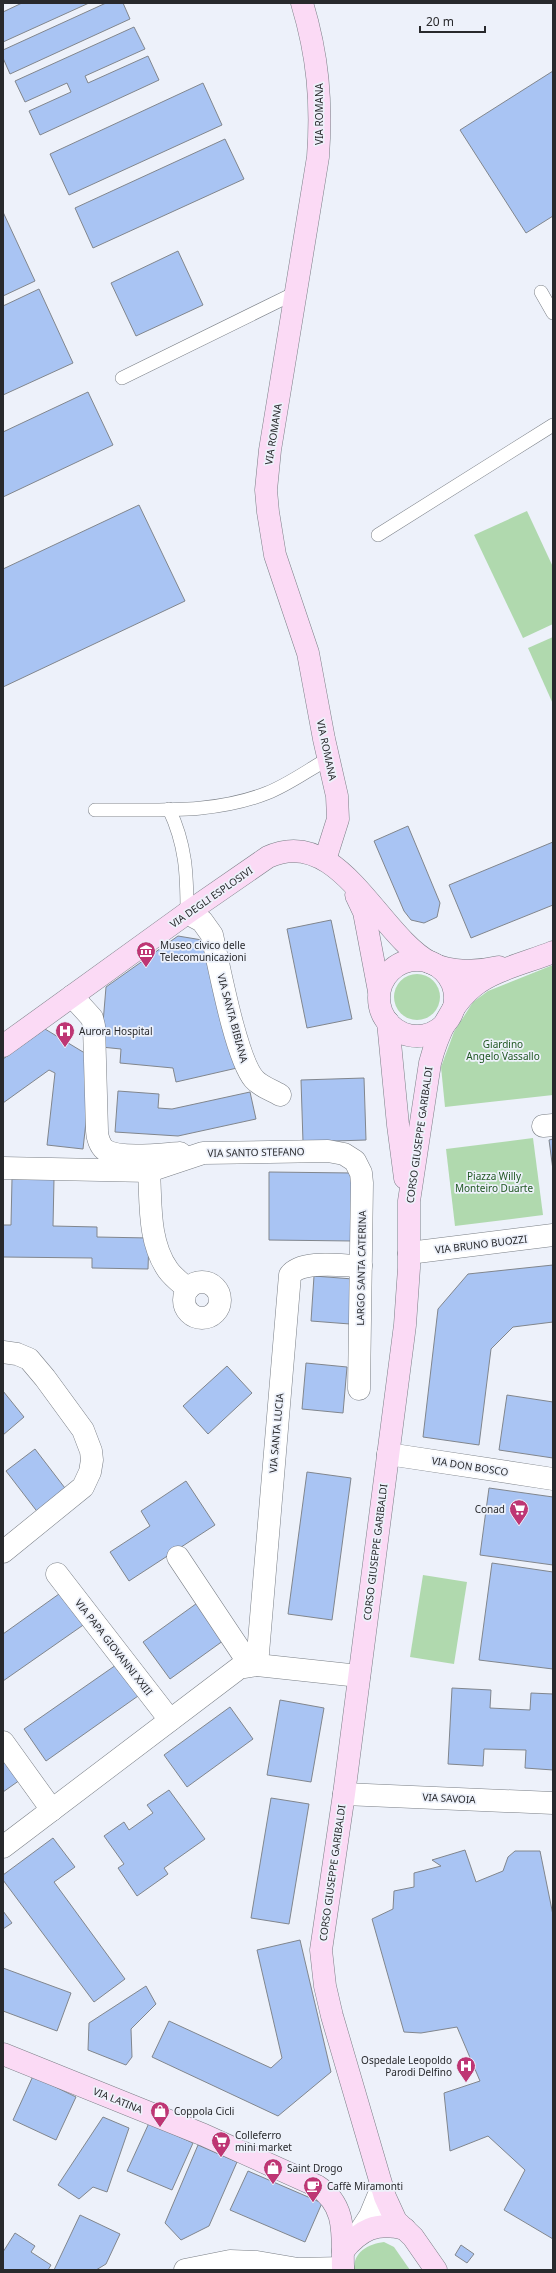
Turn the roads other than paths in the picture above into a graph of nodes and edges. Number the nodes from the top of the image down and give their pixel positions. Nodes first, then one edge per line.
1 (302, 3) edge
2 (297, 292) junction
3 (541, 292) dead end
4 (553, 313) edge
5 (122, 378) dead end
6 (553, 425) edge
7 (378, 535) dead end
8 (328, 759) junction
9 (169, 809) junction
10 (95, 810) dead end
11 (325, 860) junction
12 (350, 880) junction
13 (186, 913) junction
14 (553, 952) edge
15 (532, 960) junction
16 (431, 963) junction
17 (379, 991) junction
18 (72, 996) junction
19 (448, 1020) junction
20 (388, 1022) junction
21 (3, 1046) edge
22 (280, 1095) dead end
23 (203, 1153) junction
24 (344, 1154) joint
25 (3, 1168) edge
26 (149, 1171) junction
27 (409, 1201) junction
28 (553, 1235) edge
29 (409, 1253) junction
30 (361, 1266) junction
31 (188, 1289) dead end
32 (3, 1352) edge
33 (359, 1389) dead end
34 (388, 1454) junction
35 (553, 1479) edge
36 (3, 1552) edge
37 (178, 1557) dead end
38 (57, 1574) dead end
39 (253, 1664) junction
40 (359, 1676) junction
41 (170, 1720) junction
42 (3, 1742) edge
43 (344, 1794) junction
44 (553, 1803) edge
45 (52, 1810) junction
46 (3, 1847) edge
47 (3, 2054) edge
48 (382, 2187) junction
49 (405, 2229) junction
50 (347, 2256) edge
51 (185, 2270) edge
52 (436, 2270) edge

1 - 2 main road, VIA ROMANA
2 - 5 lane
2 - 8 main road, VIA ROMANA
3 - 4 lane
6 - 7 lane
8 - 9 lane
8 - 11 main road, VIA ROMANA
9 - 10 lane
9 - 13 lane
11 - 12 main road, VIA DEGLI ESPLOSIVI
11 - 13 main road, VIA DEGLI ESPLOSIVI
12 - 16 main road, VIA DEGLI ESPLOSIVI
12 - 17 main road, VIA DEGLI ESPLOSIVI
13 - 18 main road, VIA DEGLI ESPLOSIVI
13 - 22 street, VIA SANTA BIBIANA
14 - 15 main road, CORSO GIUSEPPE GARIBALDI
15 - 16 main road, CORSO GIUSEPPE GARIBALDI
15 - 19 main road, CORSO GIUSEPPE GARIBALDI
16 - 17 main road
16 - 19 main road
17 - 20 main road
18 - 21 main road, VIA DEGLI ESPLOSIVI
18 - 23 street
19 - 20 main road
19 - 27 main road, CORSO GIUSEPPE GARIBALDI
20 - 27 main road
23 - 24 street, VIA SANTO STEFANO
23 - 26 street, VIA SANTO STEFANO
24 - 30 street, LARGO SANTA CATERINA
25 - 26 street, VIA SANTO STEFANO
26 - 31 street
27 - 29 main road, CORSO GIUSEPPE GARIBALDI
28 - 29 street, VIA BRUNO BUOZZI
29 - 34 main road, CORSO GIUSEPPE GARIBALDI
30 - 33 street, LARGO SANTA CATERINA
30 - 39 street, VIA SANTA LUCIA
32 - 36 street
34 - 35 street, VIA DON BOSCO
34 - 40 main road, CORSO GIUSEPPE GARIBALDI
37 - 39 street
38 - 41 street, VIA PAPA GIOVANNI XXIII
39 - 40 street
39 - 41 street
40 - 43 main road, CORSO GIUSEPPE GARIBALDI
41 - 45 street
42 - 45 street
43 - 44 street, VIA SAVOIA
43 - 48 main road, CORSO GIUSEPPE GARIBALDI
45 - 46 street
47 - 50 main road, VIA LATINA
48 - 49 main road, CORSO GIUSEPPE GARIBALDI
48 - 50 street
49 - 50 main road
49 - 52 main road, CORSO GIUSEPPE GARIBALDI
50 - 51 street

